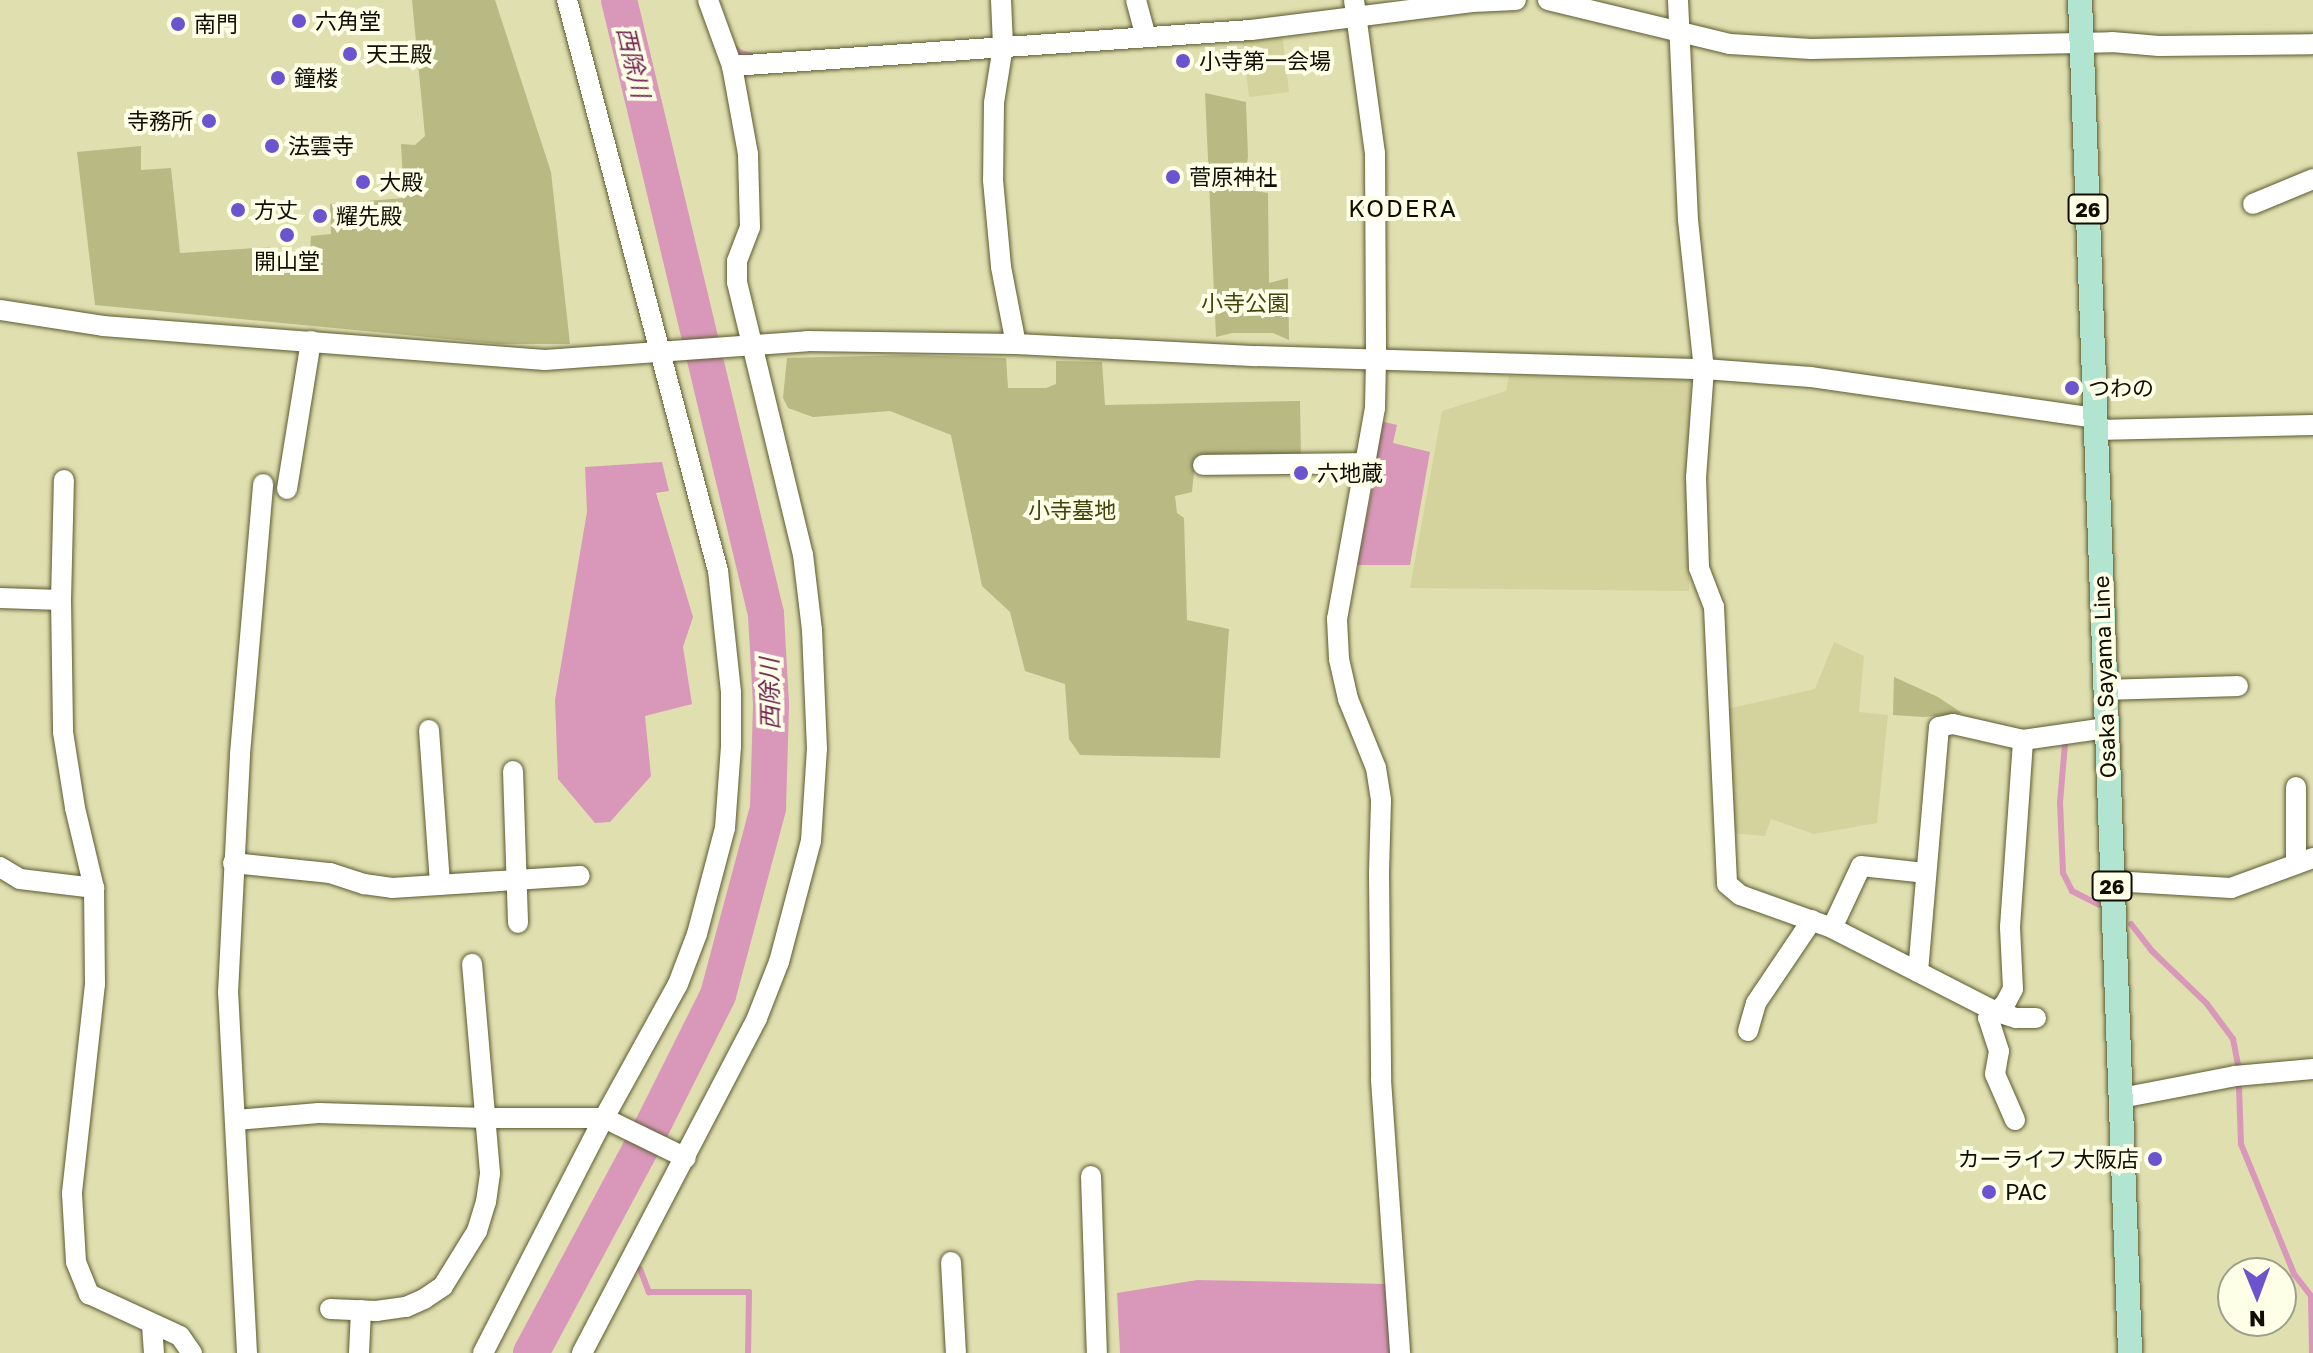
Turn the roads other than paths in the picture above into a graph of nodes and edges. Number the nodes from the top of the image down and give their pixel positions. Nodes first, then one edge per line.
1 (567, 0) edge
2 (708, 0) edge
3 (1001, 0) edge
4 (1136, 0) edge
5 (1516, 0) edge
6 (1548, 0) edge
7 (1678, 0) edge
8 (2080, 0) edge
9 (1355, 8) edge
10 (1679, 32) junction
11 (1146, 37) junction
12 (2313, 44) edge
13 (2082, 45) junction
14 (1003, 46) junction
15 (732, 66) junction
16 (2313, 179) edge
17 (2253, 204) dead end
18 (0, 310) edge
19 (311, 341) junction
20 (1016, 344) junction
21 (742, 347) junction
22 (665, 353) junction
23 (1376, 360) junction
24 (1704, 369) junction
25 (2095, 424) junction
26 (2313, 425) edge
27 (1364, 463) junction
28 (1203, 465) dead end
29 (64, 480) dead end
30 (263, 484) dead end
31 (287, 489) dead end
32 (0, 598) edge
33 (61, 600) junction
34 (2238, 686) dead end
35 (2104, 690) junction
36 (2106, 728) junction
37 (429, 730) dead end
38 (2023, 740) junction
39 (513, 771) dead end
40 (2296, 787) dead end
41 (2304, 861) edge
42 (233, 863) junction
43 (0, 867) edge
44 (1925, 873) junction
45 (580, 876) dead end
46 (515, 880) junction
47 (2112, 881) junction
48 (440, 885) junction
49 (94, 888) junction
50 (1812, 920) junction
51 (518, 923) dead end
52 (1832, 928) junction
53 (472, 964) dead end
54 (1918, 972) junction
55 (1994, 1011) junction
56 (2036, 1018) dead end
57 (1748, 1031) dead end
58 (2313, 1069) edge
59 (2121, 1098) junction
60 (486, 1118) junction
61 (236, 1120) junction
62 (609, 1120) junction
63 (2015, 1120) dead end
64 (680, 1155) junction
65 (1091, 1176) dead end
66 (951, 1262) dead end
67 (330, 1309) dead end
68 (361, 1310) junction
69 (152, 1325) junction
70 (154, 1353) edge
71 (192, 1353) edge
72 (247, 1353) edge
73 (359, 1353) edge
74 (483, 1353) edge
75 (582, 1353) edge
76 (956, 1353) edge
77 (1097, 1353) edge
78 (1400, 1353) edge
79 (2130, 1353) edge

1 - 22 street
2 - 15 street
3 - 14 street
4 - 11 street
5 - 9 street
6 - 10 street
7 - 10 street
8 - 13 main road, Osaka Sayama Line / 26
9 - 11 street
9 - 23 street
10 - 13 street
10 - 24 street
11 - 14 street
12 - 13 street
13 - 25 main road, Osaka Sayama Line / 26
14 - 15 street
14 - 20 street
15 - 21 street
16 - 17 street
18 - 19 street
19 - 22 street
19 - 31 street
20 - 21 street
20 - 23 street
21 - 22 street
21 - 64 street
22 - 62 street
23 - 24 street
23 - 27 street
24 - 25 street
24 - 50 street
25 - 26 street
25 - 35 main road, Osaka Sayama Line / 26
27 - 28 street
27 - 78 street
29 - 33 street
30 - 42 street
32 - 33 street
33 - 49 street
34 - 35 street
35 - 36 main road, Osaka Sayama Line / 26
36 - 38 street
36 - 47 main road, Osaka Sayama Line / 26
37 - 48 street
38 - 44 street
38 - 55 street
39 - 46 street
40 - 41 street
41 - 47 street
42 - 48 street
42 - 61 street
43 - 49 street
44 - 52 street
44 - 54 street
45 - 46 street
46 - 48 street
46 - 51 street
47 - 59 main road, Osaka Sayama Line / 26
49 - 69 street
50 - 52 street
50 - 57 street
52 - 54 street
53 - 60 street
54 - 55 street
55 - 56 street
55 - 63 street
58 - 59 street
59 - 79 main road, Osaka Sayama Line / 26
60 - 61 street
60 - 62 street
60 - 68 street
61 - 72 street
62 - 64 street
62 - 74 street
64 - 75 street
65 - 77 street
66 - 76 street
67 - 68 street
68 - 73 street
69 - 70 street
69 - 71 street

